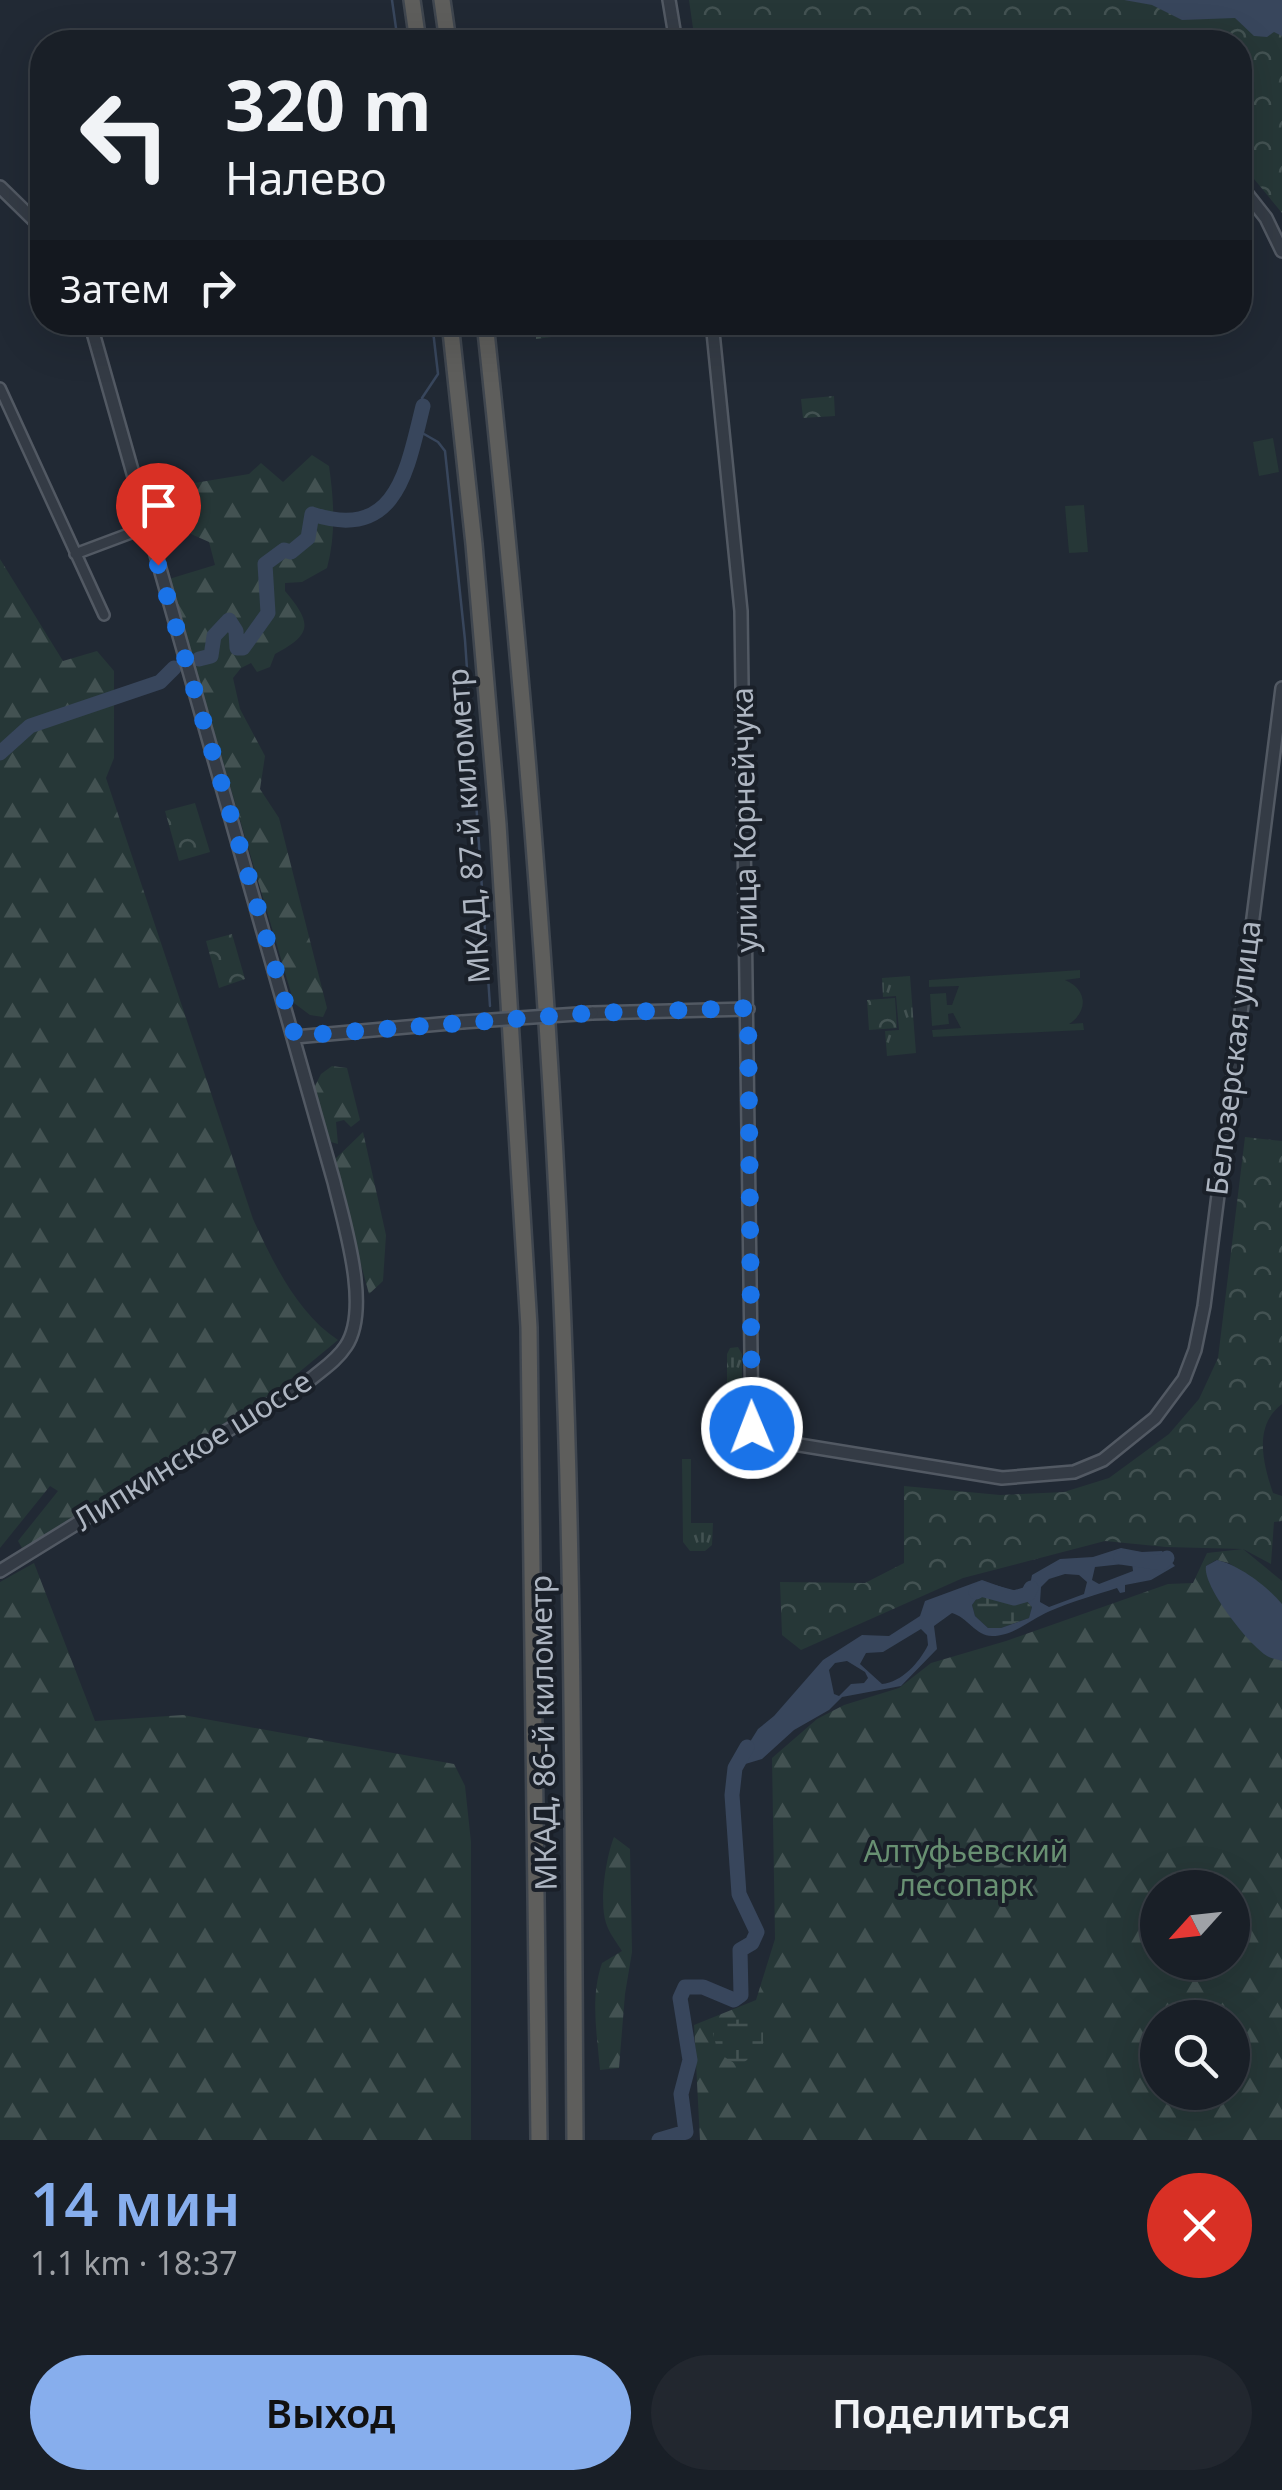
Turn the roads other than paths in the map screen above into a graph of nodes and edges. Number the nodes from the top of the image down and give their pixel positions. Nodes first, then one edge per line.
1 (412, 0) edge
2 (442, 0) edge
3 (669, 0) edge
4 (417, 30) edge
5 (446, 30) edge
6 (674, 30) edge
7 (0, 186) edge
8 (1252, 200) edge
9 (30, 216) edge
10 (1282, 251) edge
11 (94, 335) edge
12 (451, 335) edge
13 (486, 335) edge
14 (713, 335) edge
15 (0, 388) edge
16 (147, 527) junction
17 (76, 554) junction
18 (104, 615) dead end
19 (1282, 688) edge
20 (1276, 774) edge
21 (748, 1008) junction
22 (295, 1036) junction
23 (563, 1325) joint
24 (529, 1327) joint
25 (758, 1438) joint
26 (0, 1571) edge
27 (539, 2140) edge
28 (575, 2140) edge

1 - 4 highway
2 - 5 highway
3 - 6 street
7 - 9 street
8 - 10 street
11 - 16 street, Липкинское шоссе
12 - 24 highway, МКАД, 87-й километр
13 - 23 highway, МКАД, 87-й километр
14 - 21 street, улица Корнейчука
15 - 17 street
16 - 17 street
16 - 22 street, Липкинское шоссе
17 - 18 street
19 - 20 street, Белозерская улица
20 - 25 street, Белозерская улица
21 - 22 street, bridge
21 - 25 street, улица Корнейчука
22 - 26 street, Липкинское шоссе
23 - 28 highway, МКАД, 86-й километр
24 - 27 highway, МКАД, 86-й километр

